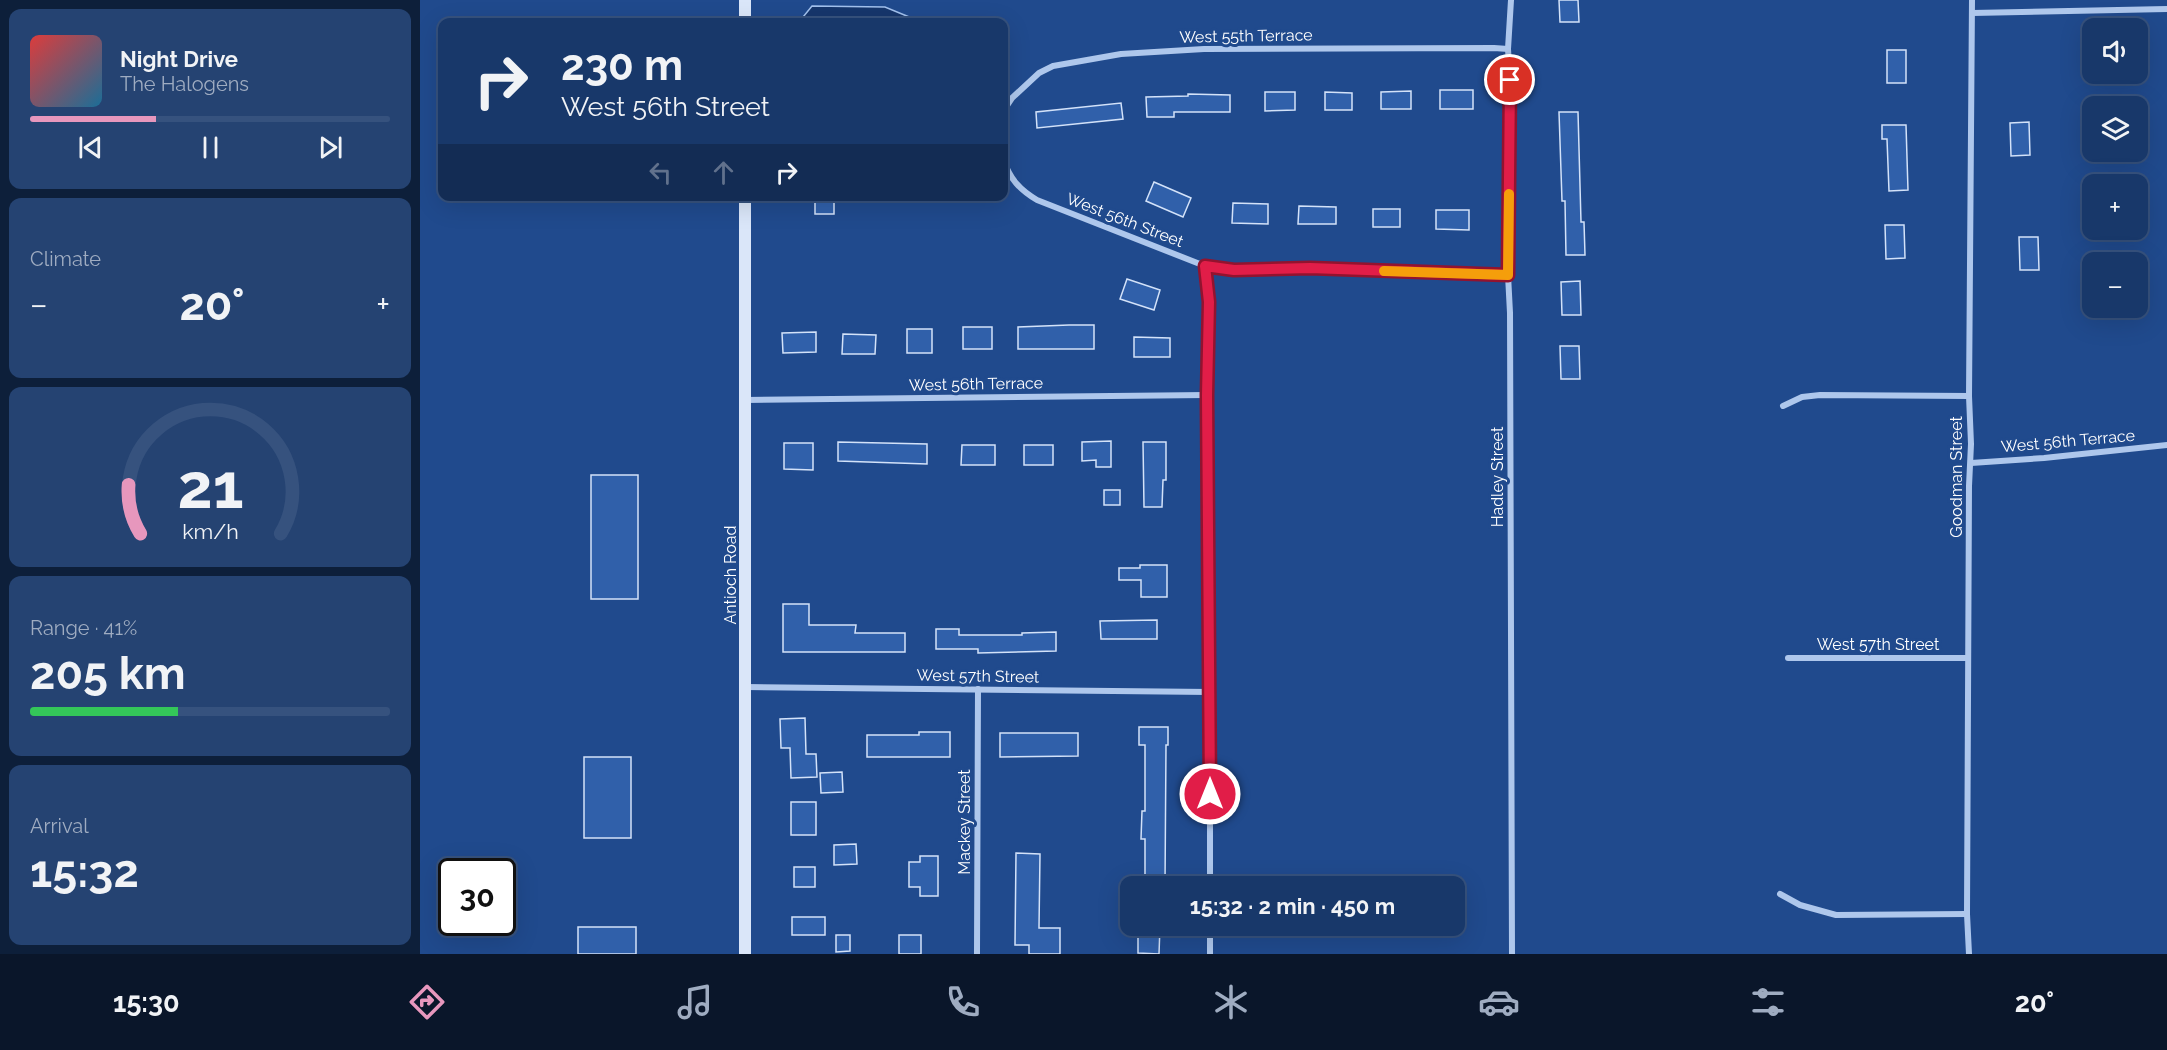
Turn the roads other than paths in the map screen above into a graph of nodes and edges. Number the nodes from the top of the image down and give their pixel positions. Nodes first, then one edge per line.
1 (745, 0) edge
2 (1510, 0) edge
3 (1972, 0) edge
4 (2167, 9) edge
5 (1972, 13) junction
6 (745, 18) edge
7 (1508, 50) junction
8 (1008, 104) edge
9 (1008, 173) edge
10 (745, 201) edge
11 (1205, 266) junction
12 (1508, 275) junction
13 (1207, 395) junction
14 (1969, 396) junction
15 (746, 400) junction
16 (1783, 406) dead end
17 (2167, 445) edge
18 (1971, 463) junction
19 (1788, 658) dead end
20 (1968, 658) junction
21 (746, 687) junction
22 (978, 689) junction
23 (1210, 692) junction
24 (1210, 876) edge
25 (1780, 894) dead end
26 (1967, 914) junction
27 (1210, 936) edge
28 (745, 954) edge
29 (977, 954) edge
30 (1210, 954) edge
31 (1512, 954) edge
32 (1969, 954) edge

1 - 6 main road
2 - 7 street, Hadley Street
3 - 5 street, Goodman Street
4 - 5 street
5 - 14 street, Goodman Street
7 - 8 street, West 55th Terrace
7 - 12 street, Hadley Street
9 - 11 street, West 56th Street
10 - 15 main road, Antioch Road
11 - 12 street, West 56th Street
11 - 13 street
12 - 31 street, Hadley Street
13 - 15 street, West 56th Terrace
13 - 23 street
14 - 16 street
14 - 18 street, Goodman Street
15 - 21 main road, Antioch Road
17 - 18 street, West 56th Terrace
18 - 20 street, Goodman Street
19 - 20 street, West 57th Street
20 - 26 street, Goodman Street
21 - 22 street, West 57th Street
21 - 28 main road, Antioch Road
22 - 23 street, West 57th Street
22 - 29 street, Mackey Street
23 - 24 street
25 - 26 street
26 - 32 street, Goodman Street
27 - 30 street

